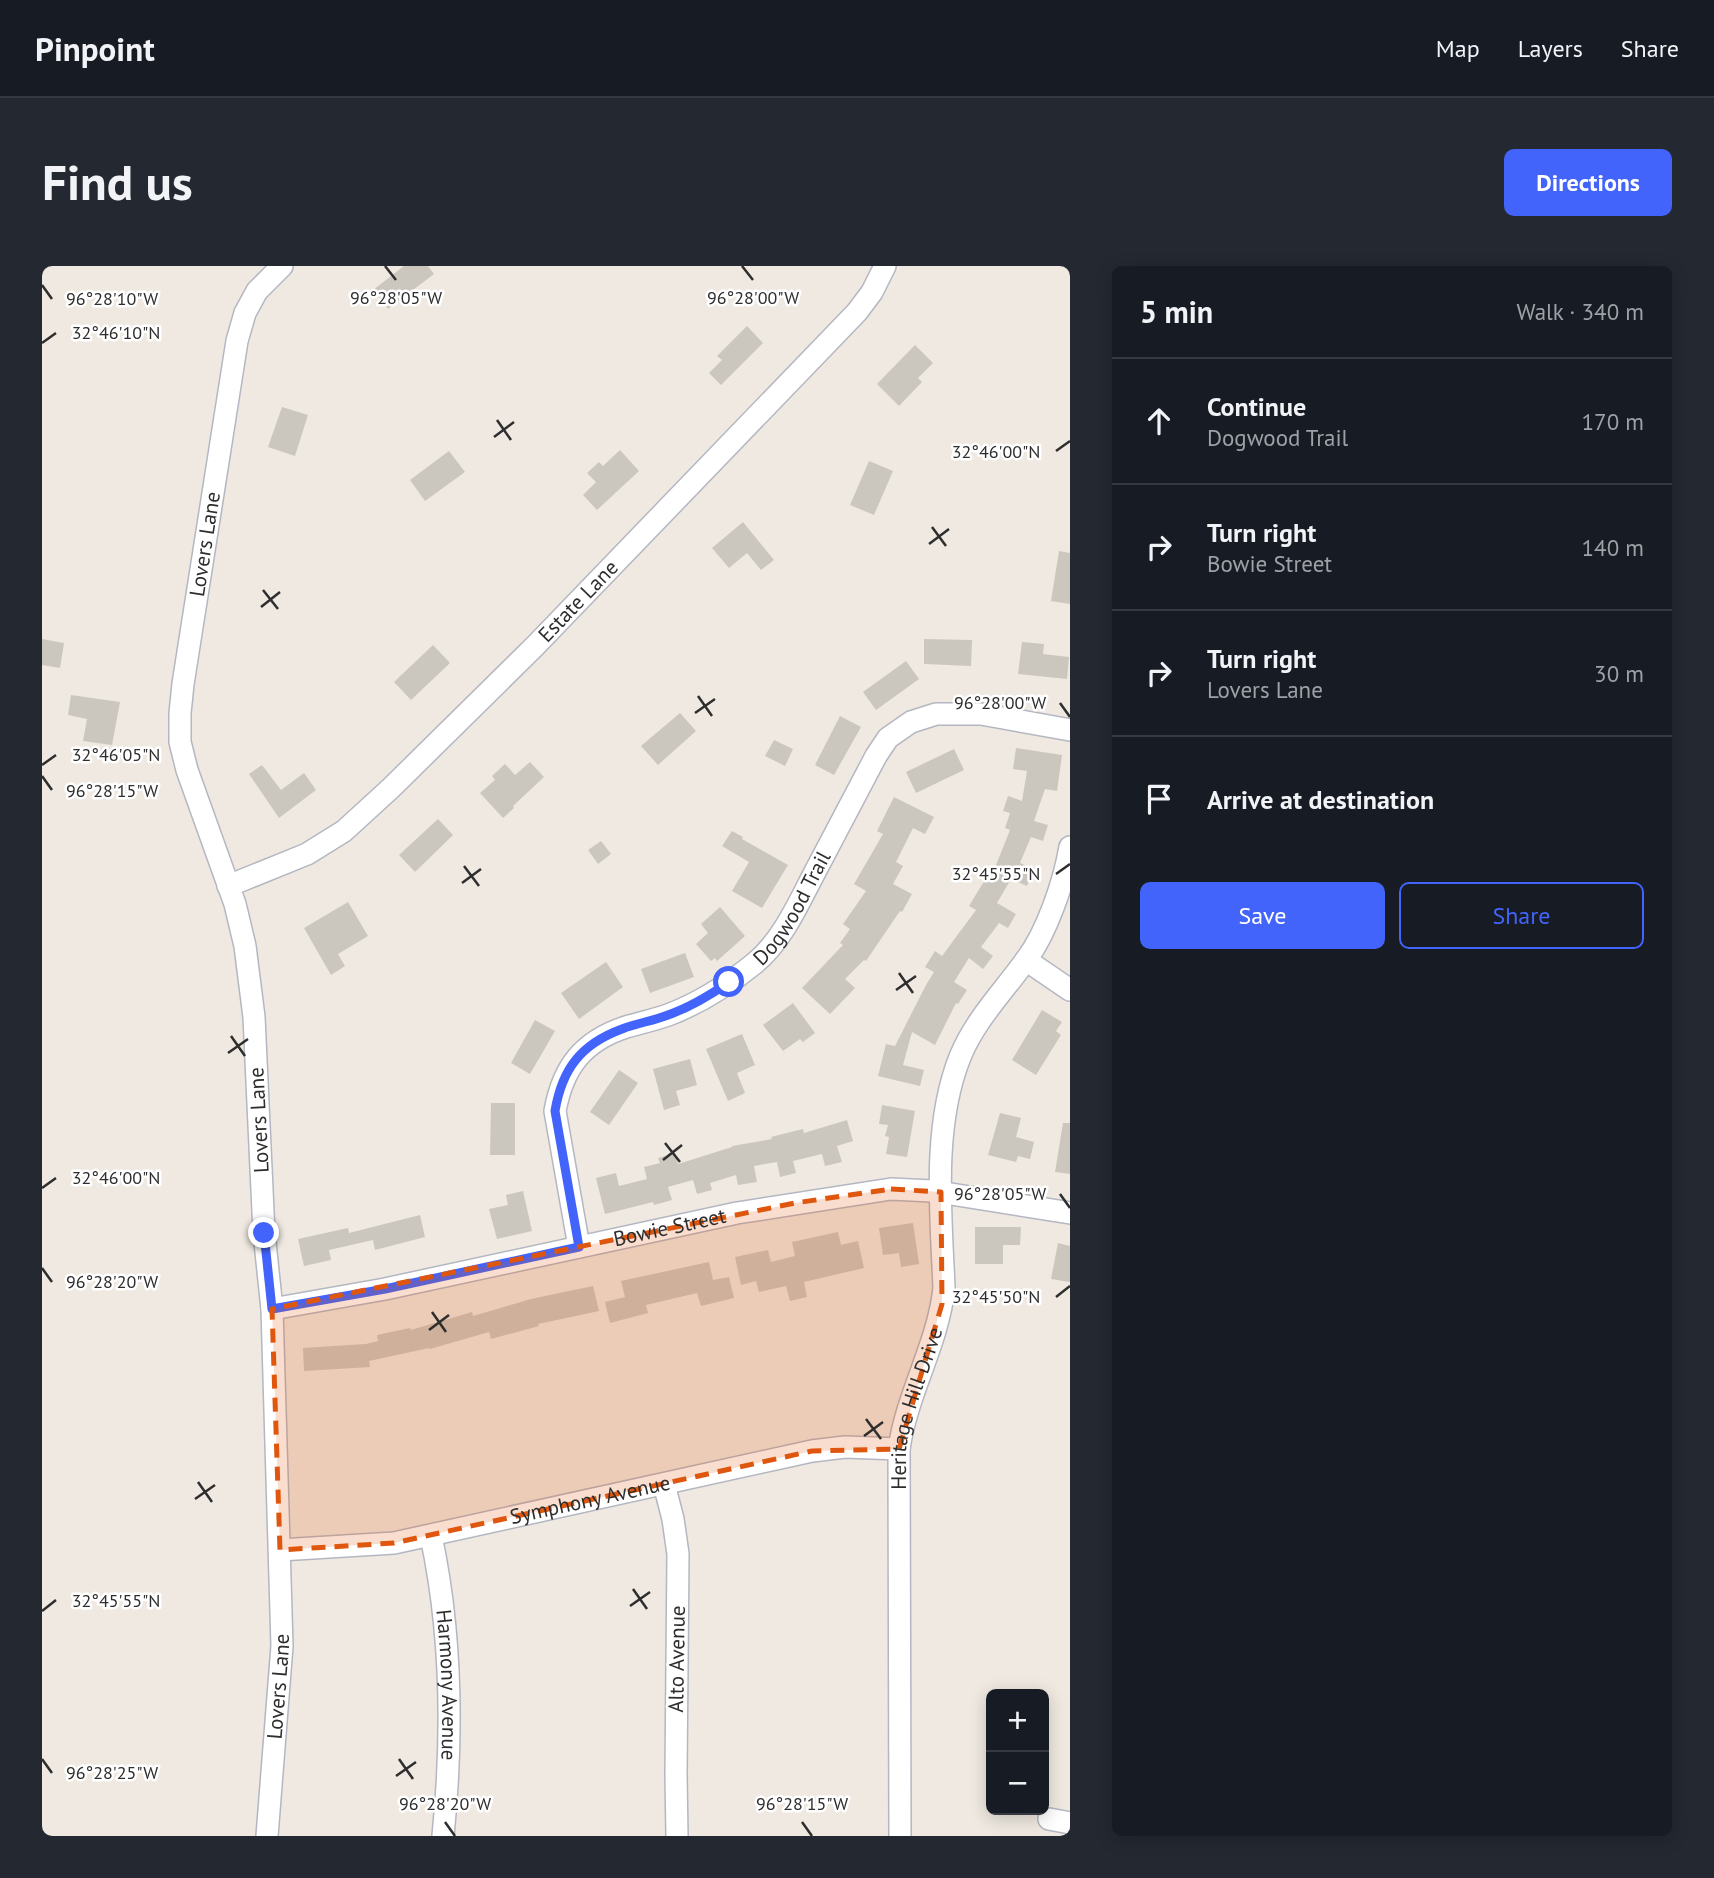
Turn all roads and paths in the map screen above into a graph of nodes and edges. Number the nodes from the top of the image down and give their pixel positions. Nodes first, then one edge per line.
1 (282, 266) edge
2 (885, 266) edge
3 (1070, 730) edge
4 (1070, 847) edge
5 (228, 887) junction
6 (1026, 960) junction
7 (1070, 990) edge
8 (941, 1192) junction
9 (1070, 1213) edge
10 (579, 1247) junction
11 (272, 1309) junction
12 (899, 1448) junction
13 (664, 1484) junction
14 (431, 1536) junction
15 (280, 1550) junction
16 (1049, 1819) dead end
17 (1070, 1823) edge
18 (267, 1836) edge
19 (443, 1836) edge
20 (677, 1836) edge
21 (900, 1836) edge

1 - 5 street, Lovers Lane
2 - 5 street, Estate Lane
3 - 10 street, Dogwood Trail
4 - 6 street, Heritage Hill Drive
5 - 11 street, Lovers Lane
6 - 7 street
6 - 8 street, Heritage Hill Drive
8 - 9 street, Bowie Street
8 - 10 street, Bowie Street
8 - 12 street, Heritage Hill Drive
10 - 11 street, Bowie Street
11 - 15 street, Lovers Lane
12 - 13 street, Symphony Avenue
12 - 21 street, Heritage Hill Drive
13 - 14 street, Symphony Avenue
13 - 20 street, Alto Avenue
14 - 15 street, Symphony Avenue
14 - 19 street, Harmony Avenue
15 - 18 street, Lovers Lane
16 - 17 street

